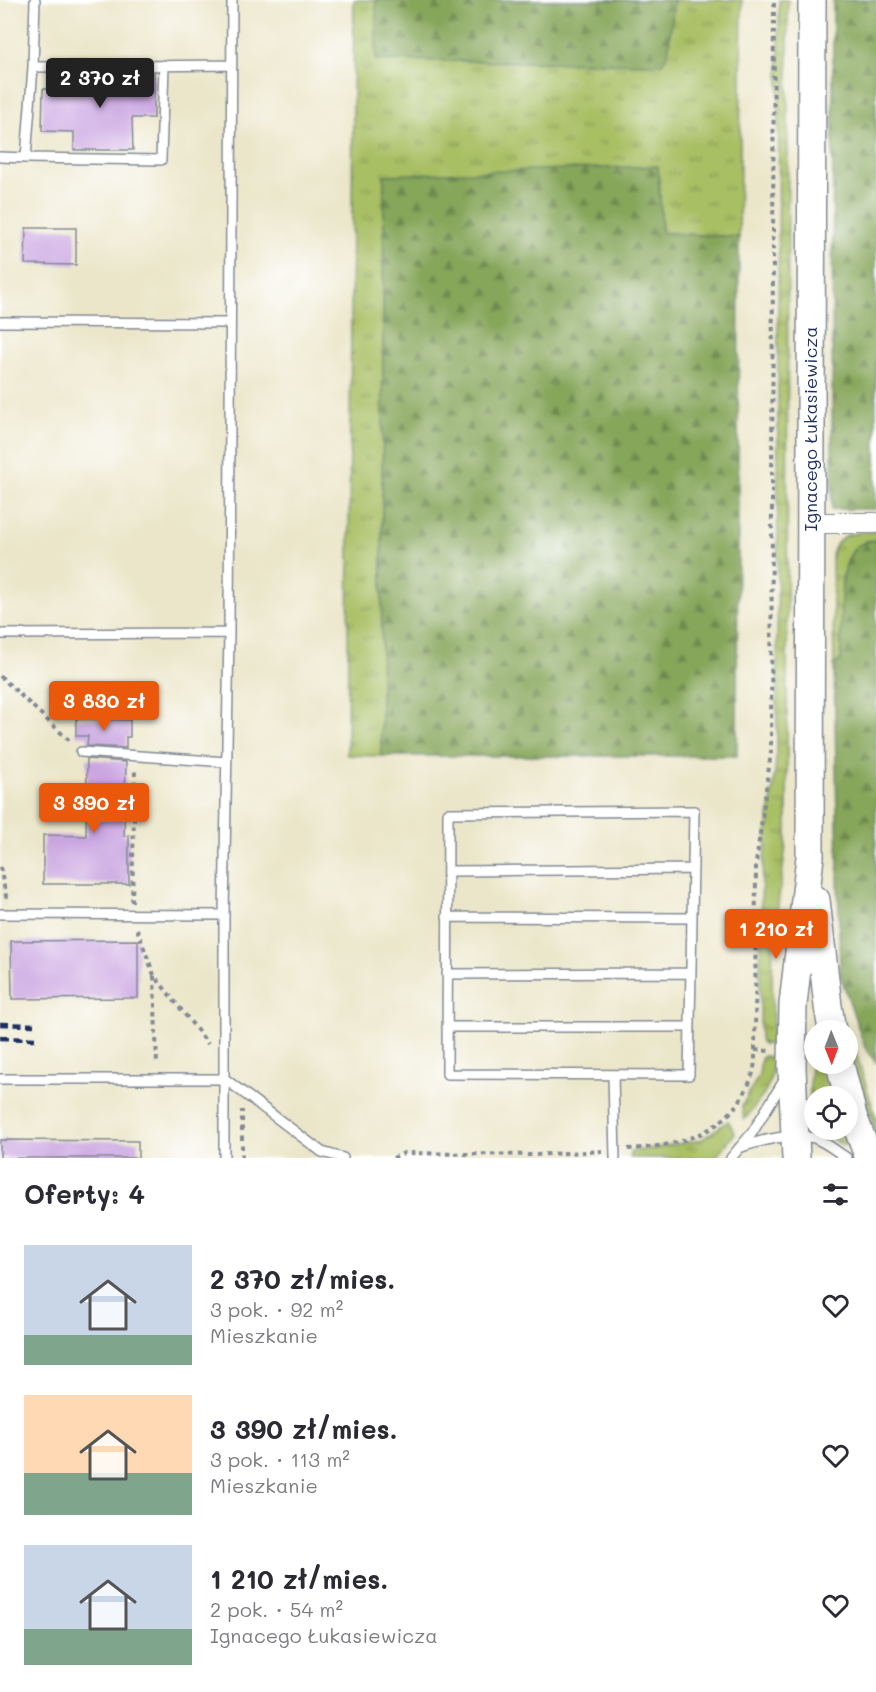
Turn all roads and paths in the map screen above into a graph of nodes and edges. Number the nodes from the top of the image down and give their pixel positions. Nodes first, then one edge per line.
1 (35, 0) edge
2 (232, 0) edge
3 (774, 0) edge
4 (812, 0) edge
5 (164, 65) junction
6 (231, 65) junction
7 (33, 67) junction
8 (0, 157) edge
9 (26, 158) junction
10 (0, 322) edge
11 (230, 323) junction
12 (811, 523) junction
13 (876, 523) edge
14 (229, 633) junction
15 (0, 634) edge
16 (0, 676) edge
17 (81, 752) joint
18 (135, 755) junction
19 (227, 762) junction
20 (810, 857) junction
21 (0, 867) edge
22 (693, 869) junction
23 (448, 871) junction
24 (4, 914) edge
25 (132, 914) junction
26 (225, 915) junction
27 (447, 917) junction
28 (692, 918) junction
29 (691, 973) junction
30 (447, 974) junction
31 (154, 975) junction
32 (830, 1020) edge
33 (447, 1027) junction
34 (690, 1027) junction
35 (225, 1065) junction
36 (792, 1068) junction
37 (157, 1070) dead end
38 (843, 1074) edge
39 (613, 1075) junction
40 (0, 1079) edge
41 (225, 1079) junction
42 (242, 1092) junction
43 (796, 1147) edge
44 (739, 1148) junction
45 (616, 1154) edge
46 (224, 1158) edge
47 (242, 1158) edge
48 (343, 1158) edge
49 (393, 1158) edge
50 (731, 1158) edge
51 (847, 1158) edge
52 (869, 1158) edge

1 - 7 lane
2 - 6 lane
3 - 45 path
4 - 12 main road, Ignacego Łukasiewicza
5 - 6 lane
5 - 7 lane
5 - 9 lane
6 - 11 lane
7 - 9 lane
8 - 9 lane
10 - 11 lane
11 - 14 lane
12 - 13 street
12 - 20 main road, Ignacego Łukasiewicza
14 - 15 lane
14 - 19 lane
16 - 17 path
17 - 18 lane
18 - 19 lane
18 - 25 path
19 - 26 lane
20 - 32 main road, Ignacego Łukasiewicza
20 - 36 main road, Ignacego Łukasiewicza
21 - 24 path
22 - 23 lane
22 - 23 lane
22 - 28 lane
23 - 27 lane
24 - 25 lane
25 - 26 lane
25 - 31 path
26 - 35 lane
27 - 28 lane
27 - 30 lane
28 - 29 lane
29 - 30 lane
29 - 34 lane
30 - 33 lane
31 - 35 path
31 - 37 path
33 - 34 lane
33 - 39 lane
34 - 39 lane
35 - 41 lane
36 - 43 main road, Ignacego Łukasiewicza
36 - 44 lane
38 - 52 main road
39 - 45 lane
40 - 41 lane
41 - 42 lane
41 - 46 lane
42 - 47 path
42 - 48 lane
43 - 44 lane
43 - 51 lane
44 - 50 lane
45 - 49 path

